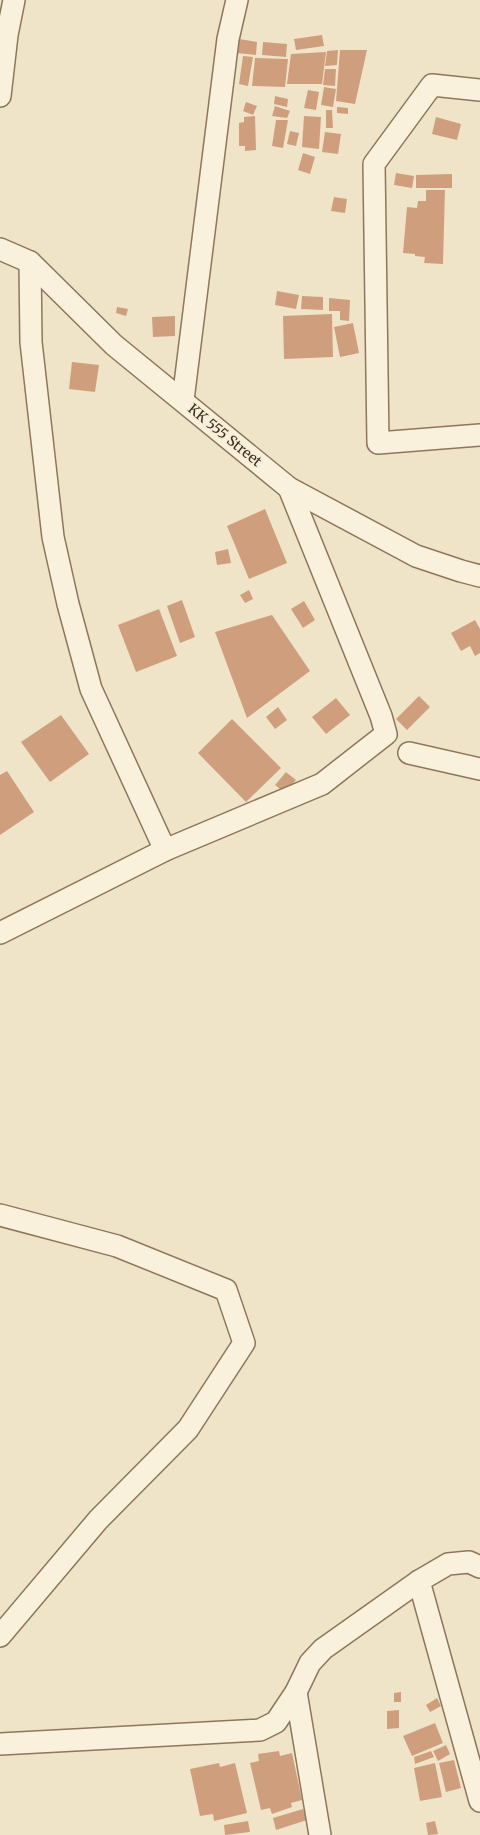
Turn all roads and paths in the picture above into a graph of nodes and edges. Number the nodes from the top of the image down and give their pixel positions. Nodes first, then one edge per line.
1 (14, 0) edge
2 (237, 0) edge
3 (480, 90) edge
4 (0, 96) edge
5 (0, 249) edge
6 (30, 262) junction
7 (183, 400) junction
8 (480, 435) edge
9 (289, 488) junction
10 (480, 576) edge
11 (409, 753) dead end
12 (480, 769) edge
13 (165, 850) junction
14 (0, 932) edge
15 (0, 1215) edge
16 (480, 1567) edge
17 (419, 1581) junction
18 (0, 1636) edge
19 (296, 1692) junction
20 (0, 1744) edge
21 (480, 1801) edge
22 (320, 1835) edge

1 - 4 street
2 - 7 street
3 - 8 street
5 - 6 street, KK 555 Street
6 - 7 street, KK 555 Street
6 - 13 street
7 - 9 street, KK 555 Street
9 - 10 street, KK 555 Street
9 - 13 street
11 - 12 street
13 - 14 street
15 - 18 street
16 - 17 street
17 - 19 street
17 - 21 street
19 - 20 street
19 - 22 street

